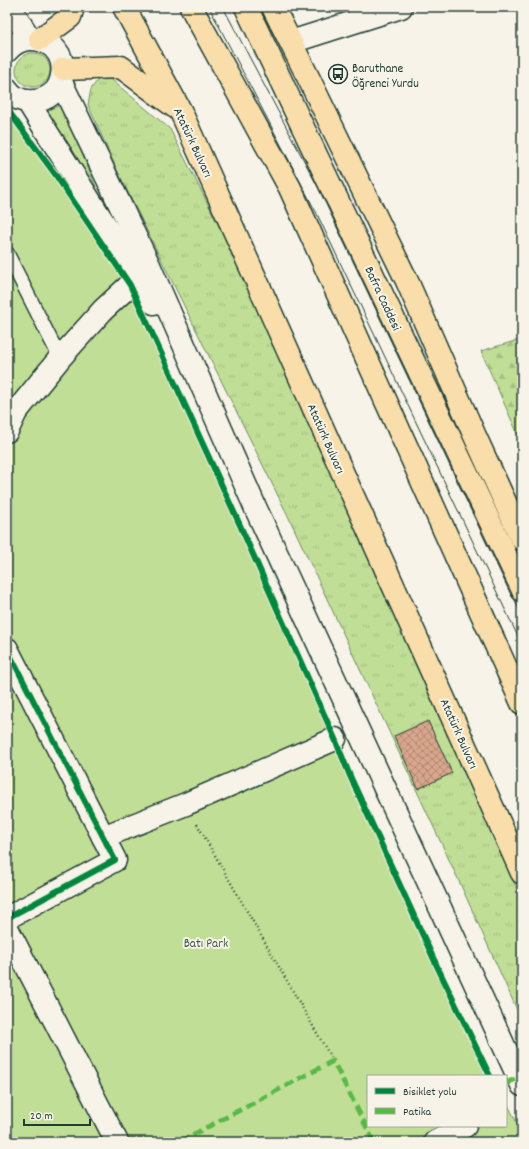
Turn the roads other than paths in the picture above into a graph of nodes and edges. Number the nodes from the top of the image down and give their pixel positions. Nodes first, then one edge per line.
1 (10, 7) edge
2 (73, 7) edge
3 (124, 7) edge
4 (191, 7) edge
5 (246, 7) edge
6 (273, 7) edge
7 (401, 7) edge
8 (35, 39) junction
9 (291, 42) junction
10 (7, 51) edge
11 (62, 76) junction
12 (15, 99) edge
13 (181, 112) junction
14 (7, 254) edge
15 (130, 285) dead end
16 (60, 358) junction
17 (195, 368) junction
18 (7, 431) edge
19 (522, 539) edge
20 (522, 590) edge
21 (7, 649) edge
22 (522, 703) edge
23 (335, 739) dead end
24 (103, 837) junction
25 (522, 873) edge
26 (7, 918) edge
27 (7, 928) edge
28 (522, 1085) edge
29 (462, 1127) edge
30 (117, 1142) edge
31 (435, 1142) edge

1 - 8 main road
2 - 8 main road
3 - 13 main road, Atatürk Bulvarı
4 - 22 main road
5 - 20 main road, Bafra Caddesi
6 - 9 main road, Bafra Caddesi
7 - 9 main road
8 - 10 main road
8 - 11 main road
9 - 19 main road, Bafra Caddesi
11 - 12 main road
11 - 13 main road
11 - 17 main road
12 - 17 main road
13 - 25 main road, Atatürk Bulvarı
14 - 16 lane
15 - 16 main road
16 - 18 main road
17 - 28 main road
21 - 24 main road
23 - 24 main road
24 - 26 main road
27 - 30 main road
29 - 31 main road

